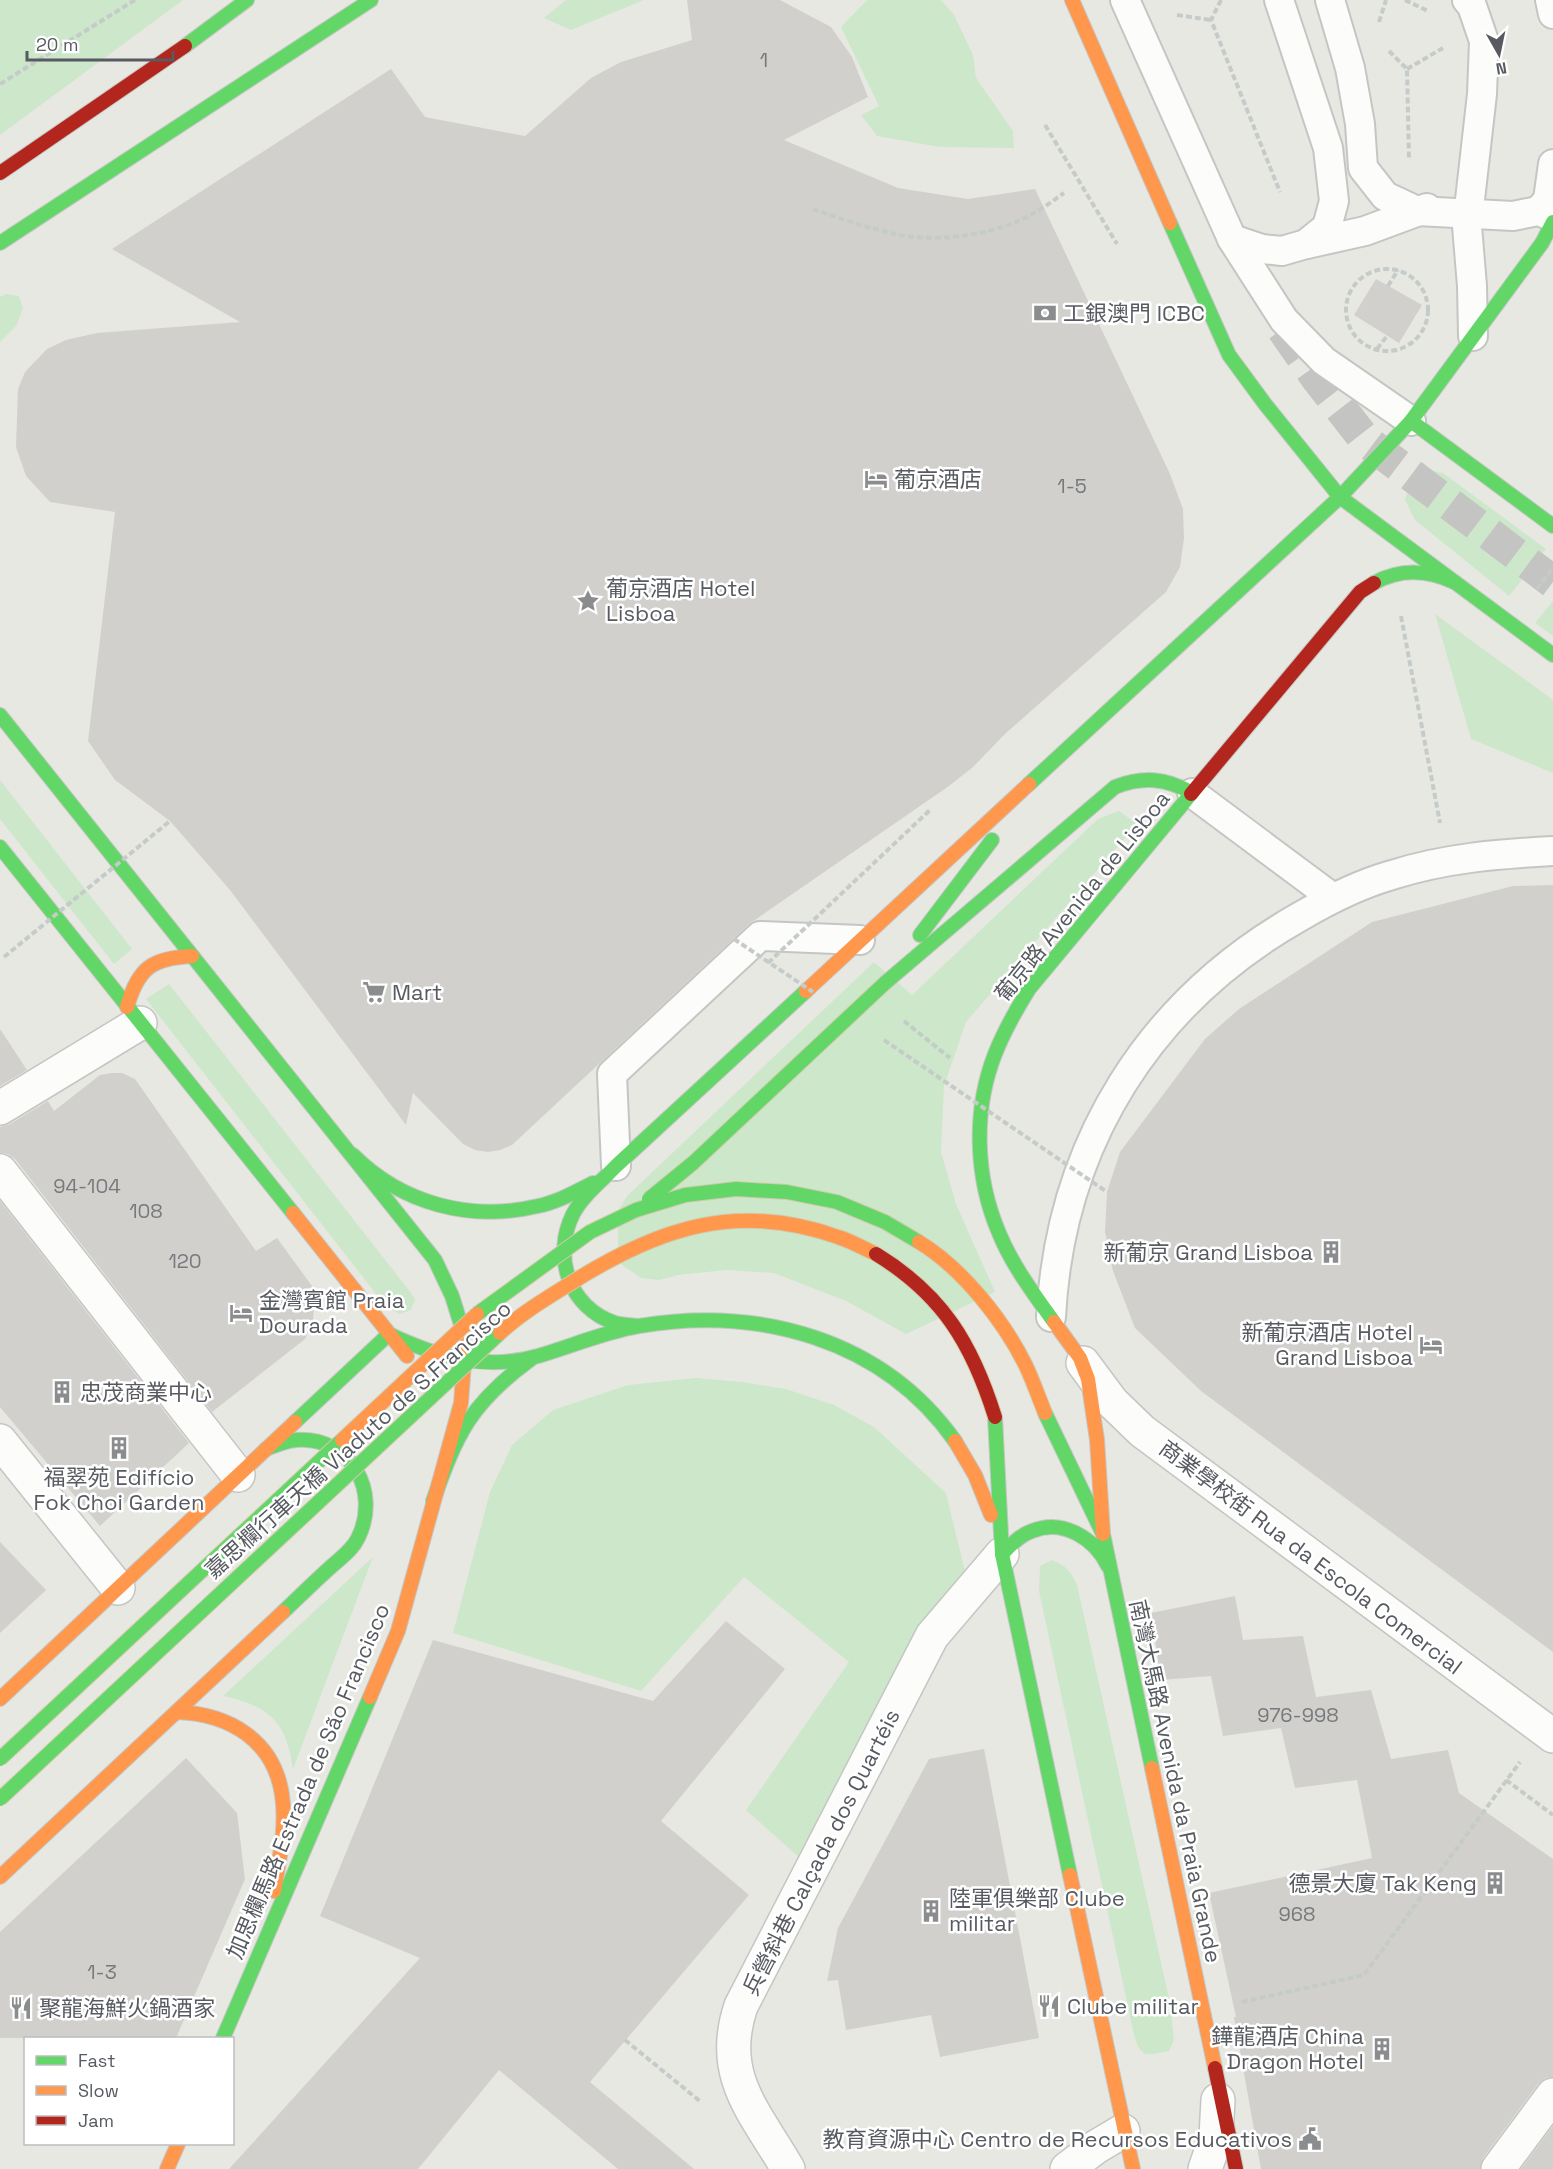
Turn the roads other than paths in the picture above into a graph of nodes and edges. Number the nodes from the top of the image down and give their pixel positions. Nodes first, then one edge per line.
1 (247, 0) edge
2 (371, 0) edge
3 (1072, 0) edge
4 (1125, 0) edge
5 (1279, 0) edge
6 (1330, 0) edge
7 (1467, 0) edge
8 (1550, 0) edge
9 (1553, 14) edge
10 (1475, 159) junction
11 (0, 173) edge
12 (1550, 201) edge
13 (1416, 211) junction
14 (1469, 213) junction
15 (1232, 239) junction
16 (0, 243) edge
17 (1306, 244) junction
18 (1473, 336) junction
19 (1411, 421) junction
20 (1340, 496) junction
21 (1553, 526) edge
22 (1454, 582) junction
23 (1553, 655) edge
24 (0, 715) edge
25 (1042, 772) junction
26 (1192, 793) junction
27 (0, 847) edge
28 (1553, 851) edge
29 (1333, 898) junction
30 (860, 940) junction
31 (192, 956) junction
32 (885, 982) junction
33 (134, 1015) junction
34 (0, 1108) edge
35 (353, 1155) junction
36 (613, 1169) junction
37 (0, 1171) edge
38 (636, 1210) junction
39 (1051, 1317) junction
40 (638, 1326) junction
41 (389, 1334) junction
42 (535, 1357) junction
43 (466, 1360) junction
44 (1083, 1364) junction
45 (433, 1412) dead end
46 (1045, 1413) joint
47 (0, 1441) edge
48 (437, 1441) dead end
49 (266, 1449) junction
50 (238, 1475) junction
51 (433, 1501) junction
52 (1103, 1534) junction
53 (1002, 1551) junction
54 (1110, 1571) junction
55 (118, 1588) junction
56 (0, 1699) edge
57 (177, 1712) junction
58 (1548, 1733) edge
59 (0, 1759) edge
60 (0, 1799) edge
61 (0, 1877) edge
62 (268, 1934) junction
63 (223, 2037) edge
64 (1218, 2083) junction
65 (1553, 2095) edge
66 (1123, 2131) junction
67 (178, 2145) edge
68 (167, 2169) edge
69 (788, 2169) edge
70 (1067, 2169) edge
71 (1133, 2169) edge
72 (1205, 2169) edge
73 (1236, 2169) edge
74 (1498, 2169) edge

1 - 11 main road
2 - 16 main road
3 - 20 main road
4 - 15 lane
5 - 17 lane
6 - 13 lane
7 - 10 lane
8 - 9 lane
10 - 13 lane
10 - 14 lane
12 - 14 lane
12 - 18 main road
13 - 14 lane
13 - 17 lane
14 - 18 lane
15 - 17 lane
15 - 19 lane
18 - 19 main road
19 - 20 main road
19 - 21 main road
20 - 22 main road
20 - 25 main road
22 - 23 main road
22 - 26 main road, 葡京路 Avenida de Lisboa
24 - 31 main road
25 - 30 main road
25 - 32 main road
26 - 29 lane
26 - 32 main road
26 - 39 main road, 葡京路 Avenida de Lisboa
27 - 33 main road
28 - 29 lane
29 - 39 lane
30 - 36 main road
30 - 36 lane
31 - 33 main road
31 - 35 main road
32 - 38 main road, 嘉思欄行車天橋 Viaduto de S.Francisco, bridge
33 - 34 street
33 - 41 main road
35 - 36 main road
35 - 43 main road
36 - 40 main road
37 - 50 street
38 - 46 main road, 嘉思欄行車天橋 Viaduto de S.Francisco, bridge
38 - 59 main road, 嘉思欄行車天橋 Viaduto de S.Francisco, bridge
39 - 44 main road, 葡京路 Avenida de Lisboa
40 - 42 main road
40 - 53 main road
41 - 43 main road
41 - 45 main road
41 - 49 main road
42 - 43 main road
42 - 51 main road
43 - 51 main road
44 - 52 main road, 葡京路 Avenida de Lisboa
44 - 58 street, 商業學校街 Rua da Escola Comercial
46 - 52 main road, 南灣大馬路 Avenida da Praia Grande
47 - 55 street
48 - 51 main road
49 - 50 main road
49 - 57 main road
50 - 55 main road
51 - 62 main road, 加思欄馬路 Estrada de São Francisco
52 - 54 main road, 南灣大馬路 Avenida da Praia Grande
53 - 54 main road
53 - 60 main road, 嘉思欄行車天橋 Viaduto de S.Francisco, bridge
53 - 66 main road
53 - 69 street, 兵營斜巷 Calçada dos Quartéis
54 - 64 main road, 南灣大馬路 Avenida da Praia Grande
55 - 56 main road
57 - 61 main road
57 - 62 main road
62 - 63 main road, 加思欄馬路 Estrada de São Francisco
64 - 72 street
64 - 73 main road, 南灣大馬路 Avenida da Praia Grande
65 - 74 street
66 - 70 street
66 - 71 main road
67 - 68 main road

